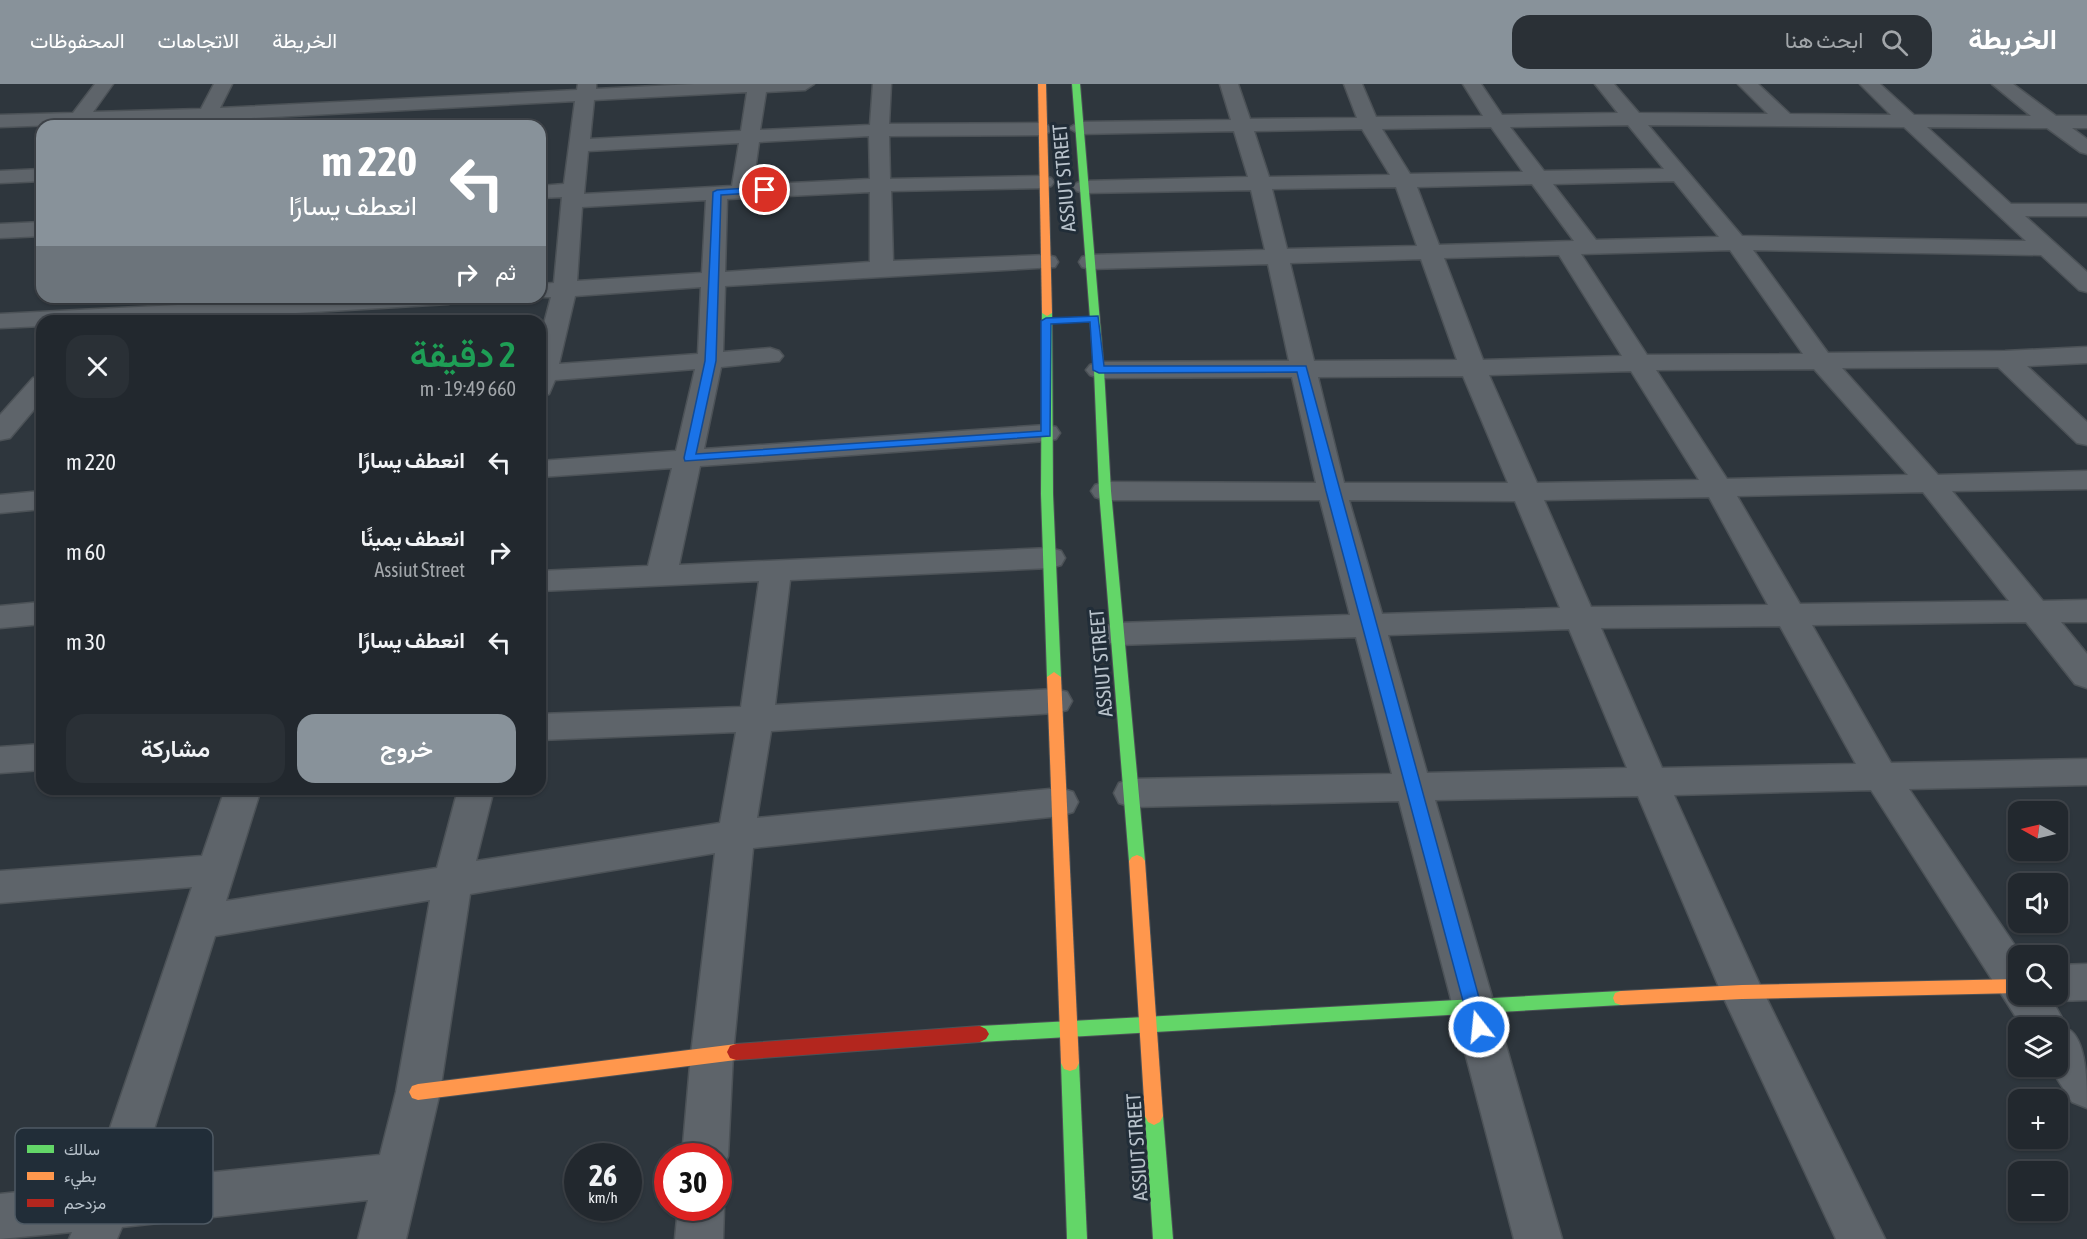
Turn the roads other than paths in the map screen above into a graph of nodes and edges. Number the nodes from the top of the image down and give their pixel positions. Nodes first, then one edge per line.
1 (104, 84) edge
2 (223, 84) edge
3 (805, 84) edge
4 (882, 84) edge
5 (1042, 84) edge
6 (1076, 84) edge
7 (1229, 84) edge
8 (1353, 84) edge
9 (1472, 84) edge
10 (1604, 84) edge
11 (1747, 84) edge
12 (1869, 84) edge
13 (2001, 84) edge
14 (684, 86) edge
15 (757, 86) junction
16 (586, 89) edge
17 (469, 92) edge
18 (79, 118) junction
19 (1783, 118) junction
20 (1630, 119) junction
21 (205, 120) edge
22 (1908, 120) junction
23 (0, 121) edge
24 (1496, 121) junction
25 (2054, 122) junction
26 (2087, 122) edge
27 (1369, 124) junction
28 (1244, 126) junction
29 (1079, 128) junction
30 (1044, 129) junction
31 (879, 130) junction
32 (750, 136) junction
33 (578, 146) junction
34 (2087, 148) edge
35 (36, 175) edge
36 (1679, 175) junction
37 (0, 177) edge
38 (1540, 177) junction
39 (1404, 181) junction
40 (1044, 182) junction
41 (1260, 182) junction
42 (881, 185) junction
43 (1084, 187) junction
44 (742, 191) junction
45 (717, 192) junction
46 (546, 193) edge
47 (573, 196) junction
48 (2005, 210) junction
49 (2087, 210) edge
50 (36, 229) edge
51 (0, 231) edge
52 (1736, 243) junction
53 (1577, 246) junction
54 (2048, 248) junction
55 (1429, 252) junction
56 (1276, 258) junction
57 (1047, 262) junction
58 (1090, 262) junction
59 (882, 268) junction
60 (715, 279) junction
61 (2087, 285) edge
62 (566, 290) junction
63 (546, 291) edge
64 (410, 306) edge
65 (249, 309) edge
66 (92, 313) edge
67 (69, 315) edge
68 (36, 318) edge
69 (1066, 320) dead end
70 (0, 321) edge
71 (1046, 321) junction
72 (770, 356) dead end
73 (2087, 356) edge
74 (2005, 359) junction
75 (710, 361) junction
76 (1821, 361) junction
77 (546, 363) edge
78 (1640, 363) junction
79 (1473, 368) junction
80 (1302, 369) junction
81 (1099, 370) junction
82 (546, 378) edge
83 (36, 391) edge
84 (22, 407) edge
85 (0, 432) edge
86 (1046, 434) junction
87 (2087, 436) edge
88 (690, 458) junction
89 (546, 469) edge
90 (2087, 480) edge
91 (1931, 484) junction
92 (1719, 489) junction
93 (1105, 491) junction
94 (1332, 491) junction
95 (1526, 492) junction
96 (36, 501) edge
97 (0, 504) edge
98 (1050, 558) junction
99 (776, 569) junction
100 (662, 574) junction
101 (546, 581) edge
102 (2087, 611) edge
103 (2037, 612) junction
104 (36, 613) edge
105 (1792, 615) junction
106 (0, 616) edge
107 (1578, 618) junction
108 (1370, 625) junction
109 (1118, 634) junction
110 (2087, 676) edge
111 (1054, 701) junction
112 (756, 719) junction
113 (546, 727) edge
114 (36, 757) edge
115 (0, 760) edge
116 (2087, 772) edge
117 (1882, 778) junction
118 (1651, 782) junction
119 (1414, 787) junction
120 (1132, 793) junction
121 (241, 795) edge
122 (474, 795) edge
123 (1060, 802) junction
124 (736, 835) junction
125 (215, 870) junction
126 (453, 879) junction
127 (0, 887) edge
128 (199, 922) junction
129 (2008, 968) edge
130 (2087, 982) edge
131 (2068, 983) edge
132 (2008, 985) edge
133 (1742, 992) junction
134 (1473, 1005) junction
135 (1148, 1022) junction
136 (1066, 1026) junction
137 (712, 1054) junction
138 (2068, 1059) edge
139 (2087, 1088) edge
140 (418, 1092) junction
141 (131, 1128) edge
142 (706, 1143) edge
143 (398, 1174) junction
144 (213, 1204) edge
145 (0, 1217) edge
146 (15, 1218) edge
147 (700, 1221) edge
148 (382, 1239) edge
149 (699, 1239) edge
150 (1077, 1239) edge
151 (1163, 1239) edge
152 (1538, 1239) edge
153 (1861, 1239) edge

1 - 18 street
2 - 21 street
3 - 15 street
4 - 31 street
5 - 30 street, ASSIUT STREET
6 - 29 street, ASSIUT STREET
7 - 28 street
8 - 27 street
9 - 24 street
10 - 20 street
11 - 19 street
12 - 22 street
13 - 25 street
14 - 15 street
14 - 16 street
15 - 32 street
16 - 17 street
16 - 33 street
17 - 21 street
18 - 21 street
18 - 23 street
19 - 20 street
19 - 22 street
20 - 24 street
20 - 36 street
22 - 25 street
22 - 48 street
24 - 27 street
24 - 38 street
25 - 26 street
25 - 34 street
27 - 28 street
27 - 39 street
28 - 29 street
28 - 41 street
29 - 43 street, ASSIUT STREET
30 - 31 street
30 - 40 street, ASSIUT STREET
31 - 32 street
31 - 42 street
32 - 33 street
32 - 44 street
33 - 47 street
35 - 37 street
36 - 38 street
36 - 52 street
38 - 39 street
38 - 53 street
39 - 41 street
39 - 55 street
40 - 42 street
40 - 57 street, ASSIUT STREET
41 - 43 street
41 - 56 street
42 - 44 street
42 - 59 street
43 - 58 street, ASSIUT STREET
44 - 45 street
45 - 47 street
45 - 60 street
46 - 47 street
47 - 62 street
48 - 49 street
48 - 54 street
50 - 51 street
52 - 53 street
52 - 54 street
52 - 76 street
53 - 55 street
53 - 78 street
54 - 61 street
55 - 56 street
55 - 79 street
56 - 58 street
56 - 80 street
57 - 59 street
57 - 71 street, ASSIUT STREET
58 - 81 street, ASSIUT STREET
59 - 60 street
60 - 62 street
60 - 75 street
62 - 63 street
62 - 77 street
64 - 65 street
65 - 66 street
66 - 67 street
68 - 70 street
69 - 71 street
71 - 86 street, ASSIUT STREET
72 - 75 street
73 - 74 street
74 - 76 street
74 - 87 street
75 - 82 street
75 - 88 street
76 - 78 street
76 - 91 street
78 - 79 street
78 - 92 street
79 - 80 street
79 - 95 street
80 - 81 street
80 - 94 street
81 - 93 street, ASSIUT STREET
83 - 84 street
84 - 85 street
86 - 88 street
86 - 98 street, ASSIUT STREET
88 - 89 street
88 - 100 street
90 - 91 street
91 - 92 street
91 - 103 street
92 - 95 street
92 - 105 street
93 - 94 street
93 - 109 street, ASSIUT STREET
94 - 95 street
94 - 108 street
95 - 107 street
96 - 97 street
98 - 99 street
98 - 111 street, ASSIUT STREET
99 - 100 street
99 - 112 street
100 - 101 street
102 - 103 street
103 - 105 street
103 - 110 street
104 - 106 street
105 - 107 street
105 - 117 street
107 - 108 street
107 - 118 street
108 - 109 street
108 - 119 street
109 - 120 street, ASSIUT STREET
111 - 112 street
111 - 123 street, ASSIUT STREET
112 - 113 street
112 - 124 street
114 - 115 street
116 - 117 street
117 - 118 street
117 - 129 street
118 - 119 street
118 - 133 street
119 - 120 street
119 - 134 street
120 - 135 street, ASSIUT STREET
121 - 125 street
122 - 126 street
123 - 124 street
123 - 136 street, ASSIUT STREET
124 - 126 street
124 - 137 street
125 - 127 street
125 - 128 street
126 - 128 street
126 - 140 street
128 - 141 street
130 - 131 street
132 - 133 street
133 - 134 street
133 - 153 street
134 - 135 street
134 - 152 street
135 - 136 street
135 - 151 street, ASSIUT STREET
136 - 137 street
136 - 150 street, ASSIUT STREET
137 - 140 street
137 - 142 street
138 - 139 street
140 - 143 street
143 - 144 street
143 - 148 street
145 - 146 street
147 - 149 street

